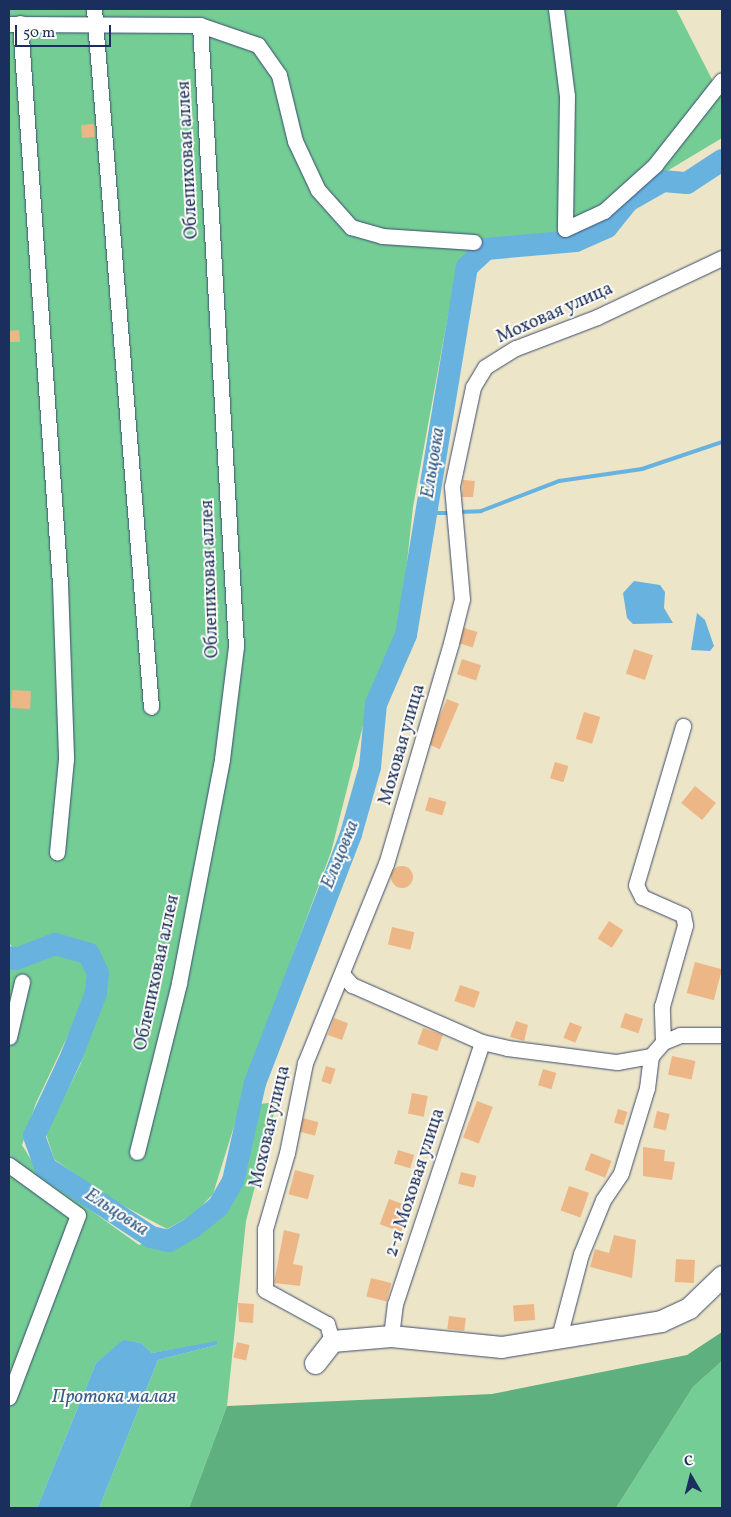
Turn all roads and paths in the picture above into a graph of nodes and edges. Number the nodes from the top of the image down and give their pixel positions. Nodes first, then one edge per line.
1 (556, 9) edge
2 (94, 15) edge
3 (15, 24) edge
4 (200, 25) junction
5 (722, 80) edge
6 (474, 242) dead end
7 (722, 258) edge
8 (151, 707) dead end
9 (682, 726) dead end
10 (57, 853) dead end
11 (342, 974) junction
12 (22, 982) dead end
13 (722, 1035) edge
14 (9, 1037) edge
15 (482, 1042) junction
16 (663, 1042) junction
17 (651, 1056) junction
18 (137, 1152) dead end
19 (9, 1165) edge
20 (722, 1276) edge
21 (391, 1336) junction
22 (559, 1337) junction
23 (332, 1341) junction
24 (315, 1363) dead end
25 (9, 1397) edge

1 - 5 street
2 - 3 street
2 - 4 street
2 - 8 street
3 - 10 street
4 - 6 street
4 - 18 street, Облепиховая аллея
7 - 11 street, Моховая улица
9 - 16 street
11 - 15 street
11 - 23 street, Моховая улица
12 - 14 street
13 - 16 street
15 - 17 street
15 - 21 street, 2-я Моховая улица
16 - 17 street
17 - 22 street
19 - 25 street
20 - 22 street
21 - 22 street
21 - 23 street
23 - 24 street

